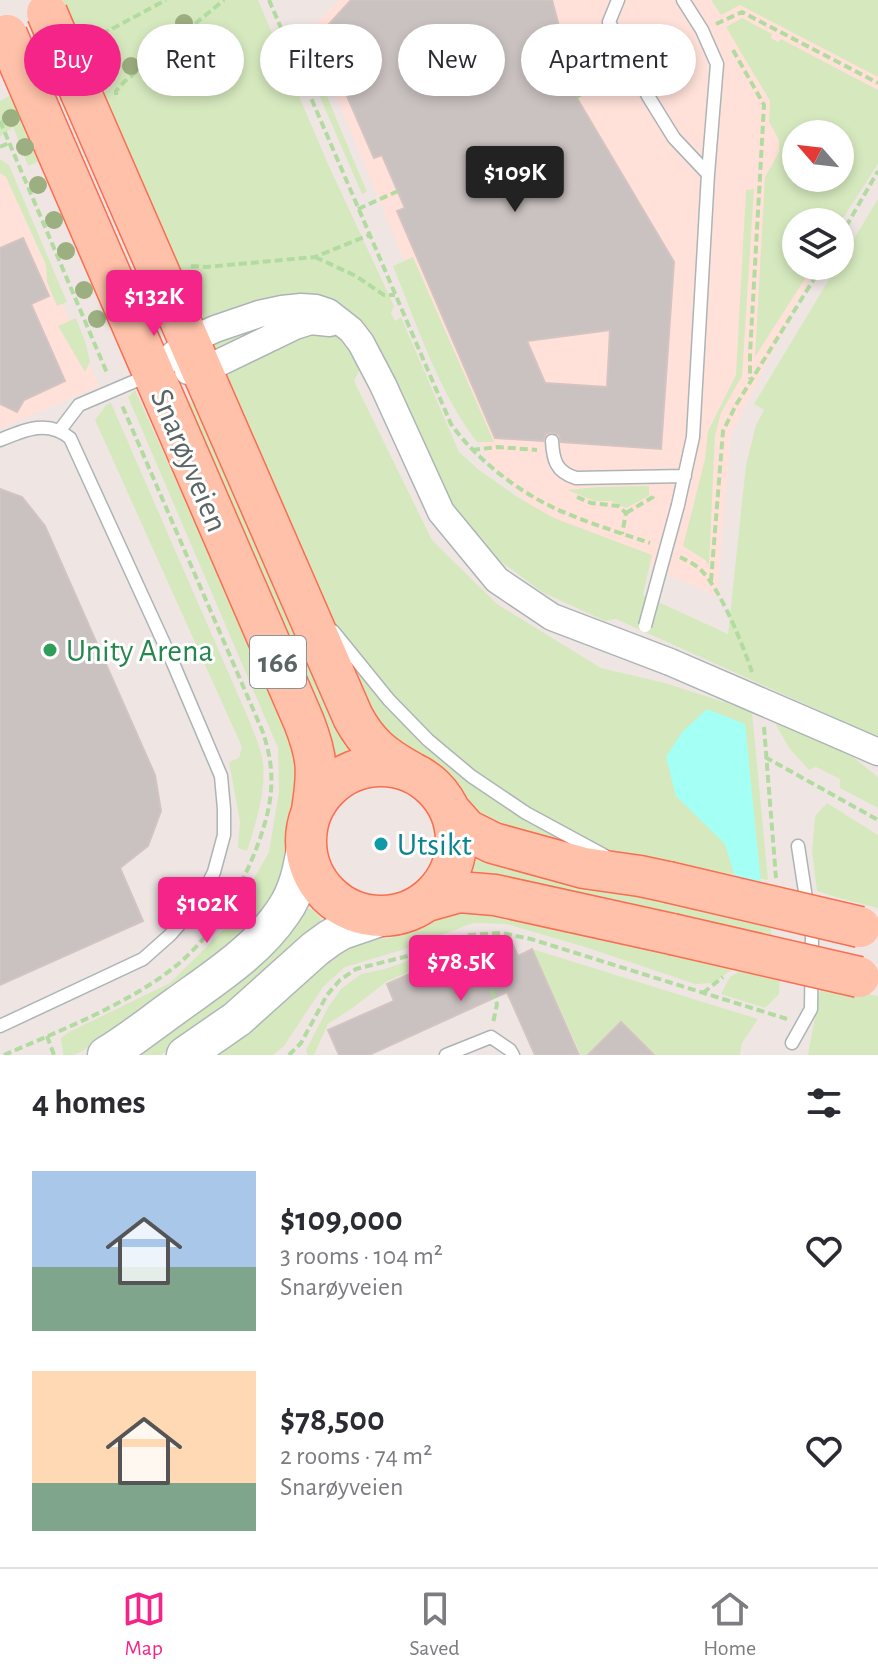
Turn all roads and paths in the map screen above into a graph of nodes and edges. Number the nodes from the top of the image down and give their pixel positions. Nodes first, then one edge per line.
1 (166, 0) edge
2 (224, 0) edge
3 (269, 0) edge
4 (618, 0) edge
5 (683, 0) edge
6 (44, 6) edge
7 (120, 24) edge
8 (717, 24) dead end
9 (3, 27) edge
10 (732, 49) dead end
11 (878, 83) edge
12 (100, 97) junction
13 (0, 121) edge
14 (5, 133) dead end
15 (9, 143) dead end
16 (0, 147) edge
17 (878, 171) edge
18 (708, 174) junction
19 (36, 176) dead end
20 (25, 180) dead end
21 (398, 191) dead end
22 (358, 209) junction
23 (854, 213) edge
24 (369, 235) junction
25 (315, 257) junction
26 (189, 265) dead end
27 (813, 280) edge
28 (396, 295) junction
29 (90, 299) dead end
30 (78, 304) dead end
31 (195, 356) junction
32 (153, 373) junction
33 (750, 379) dead end
34 (60, 430) junction
35 (0, 440) edge
36 (552, 441) dead end
37 (526, 449) dead end
38 (472, 450) junction
39 (685, 476) junction
40 (652, 490) dead end
41 (626, 513) dead end
42 (656, 545) dead end
43 (679, 556) dead end
44 (294, 582) junction
45 (711, 583) junction
46 (640, 638) junction
47 (754, 678) dead end
48 (761, 715) dead end
49 (878, 752) edge
50 (765, 757) junction
51 (411, 772) junction
52 (451, 812) junction
53 (878, 820) edge
54 (309, 826) junction
55 (798, 846) dead end
56 (775, 870) dead end
57 (654, 879) junction
58 (427, 901) junction
59 (383, 917) junction
60 (869, 929) edge
61 (469, 935) junction
62 (869, 979) edge
63 (794, 1021) dead end
64 (0, 1026) edge
65 (491, 1037) junction
66 (792, 1043) dead end
67 (112, 1052) edge
68 (291, 1054) edge
69 (4, 1055) edge
70 (54, 1055) edge
71 (185, 1055) edge
72 (446, 1055) edge
73 (513, 1055) edge

1 - 7 path
2 - 12 path
3 - 22 path
4 - 18 lane
5 - 18 lane
6 - 12 main road, 166, bridge
8 - 11 path
9 - 32 main road, Snarøyveien / 166, bridge
10 - 33 path
12 - 31 main road, Snarøyveien / 166
13 - 14 path
15 - 16 path
17 - 23 path
18 - 39 lane
19 - 20 path
21 - 22 path
22 - 24 path
24 - 25 path
24 - 28 path
25 - 26 path
25 - 28 path
27 - 45 path
28 - 38 path
29 - 30 path
31 - 32 street
31 - 44 main road, Snarøyveien / 166
31 - 46 street
32 - 34 lane
32 - 54 main road, Snarøyveien / 166
34 - 35 lane
34 - 64 lane
36 - 39 lane
37 - 38 path
38 - 42 path
39 - 46 lane, bridge
40 - 41 path
43 - 45 path
44 - 51 main road, Snarøyveien / 166
44 - 57 lane, Snarøyveien
45 - 47 path
46 - 49 street, bridge
48 - 50 path
50 - 53 path
50 - 56 path
51 - 52 main road, 166
51 - 54 main road
52 - 57 main road, 166
52 - 58 main road
54 - 59 main road, 166
54 - 67 street
55 - 66 lane
57 - 60 main road, 166, bridge
58 - 59 main road
58 - 62 main road, bridge
59 - 71 street
61 - 63 path
61 - 65 path
61 - 68 path
65 - 72 lane
65 - 73 lane
69 - 70 path

